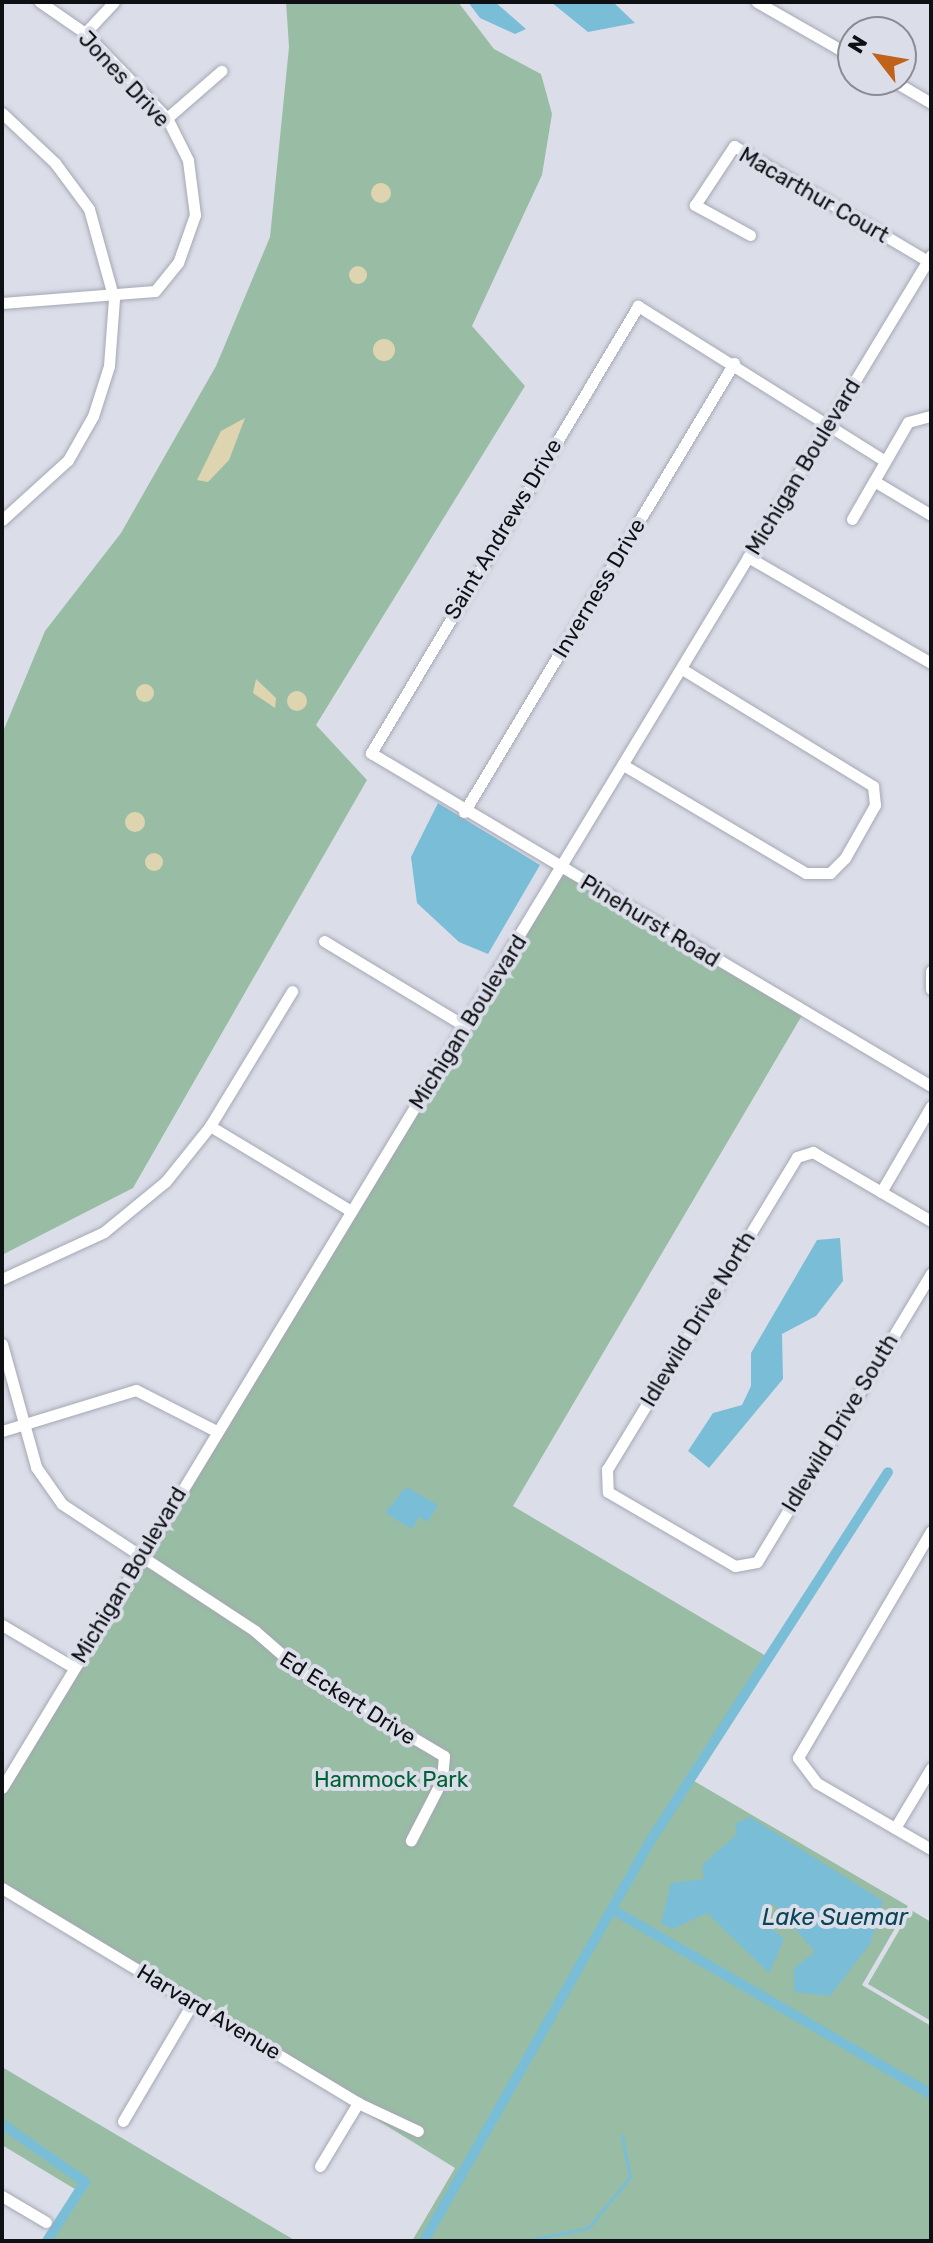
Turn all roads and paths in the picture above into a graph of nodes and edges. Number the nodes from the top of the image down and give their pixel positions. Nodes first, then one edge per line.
1 (40, 2) edge
2 (114, 2) edge
3 (757, 2) edge
4 (85, 33) junction
5 (837, 48) edge
6 (221, 71) dead end
7 (2, 113) edge
8 (167, 118) junction
9 (750, 235) dead end
10 (929, 258) edge
11 (114, 299) junction
12 (2, 303) edge
13 (734, 363) junction
14 (931, 416) edge
15 (831, 421) junction
16 (885, 461) junction
17 (874, 481) junction
18 (931, 515) edge
19 (852, 519) dead end
20 (2, 520) edge
21 (748, 557) junction
22 (931, 663) edge
23 (682, 669) junction
24 (371, 753) joint
25 (625, 766) junction
26 (464, 812) junction
27 (563, 868) junction
28 (324, 941) dead end
29 (931, 971) edge
30 (931, 989) edge
31 (292, 991) dead end
32 (465, 1026) junction
33 (931, 1086) edge
34 (931, 1106) edge
35 (210, 1126) junction
36 (881, 1192) junction
37 (351, 1211) junction
38 (931, 1221) edge
39 (931, 1273) edge
40 (2, 1279) edge
41 (2, 1344) edge
42 (22, 1427) junction
43 (2, 1431) edge
44 (216, 1431) junction
45 (931, 1531) edge
46 (139, 1557) junction
47 (745, 1569) joint
48 (2, 1625) edge
49 (73, 1667) junction
50 (7, 1768) edge
51 (931, 1768) edge
52 (2, 1788) edge
53 (895, 1828) junction
54 (411, 1840) dead end
55 (931, 1849) edge
56 (2, 1888) edge
57 (193, 2002) junction
58 (358, 2103) junction
59 (123, 2121) dead end
60 (418, 2131) dead end
61 (320, 2166) dead end
62 (2, 2196) edge
63 (46, 2222) dead end

1 - 4 street, Jones Drive
2 - 4 street
3 - 5 street
4 - 8 street, Jones Drive
6 - 8 street
7 - 11 street
8 - 11 street, Jones Drive
9 - 10 street, Macarthur Court
10 - 15 street, Michigan Boulevard
11 - 12 street, Jones Drive
11 - 20 street
13 - 15 street
13 - 24 street, Saint Andrews Drive
13 - 26 street, Inverness Drive
14 - 16 street
15 - 16 street
15 - 21 street, Michigan Boulevard
16 - 17 street
17 - 18 street
17 - 19 street
21 - 22 street
21 - 23 street, Michigan Boulevard
23 - 25 street, Michigan Boulevard
23 - 25 street
24 - 26 street, Pinehurst Road
25 - 27 street, Michigan Boulevard
26 - 27 street, Pinehurst Road
27 - 32 street, Michigan Boulevard
27 - 33 street, Pinehurst Road
28 - 32 street
29 - 30 street
31 - 35 street
32 - 37 street, Michigan Boulevard
34 - 36 street
35 - 37 street
35 - 40 street
36 - 38 street
36 - 47 street, Idlewild Drive North
37 - 44 street, Michigan Boulevard
39 - 47 street, Idlewild Drive South
41 - 42 street
42 - 43 street
42 - 44 street
42 - 46 street
44 - 46 street, Michigan Boulevard
45 - 53 street
46 - 49 street, Michigan Boulevard
46 - 54 street, Ed Eckert Drive
48 - 49 street
49 - 50 street, Michigan Boulevard
50 - 52 street, Michigan Boulevard
51 - 53 street
53 - 55 street
56 - 57 street, Harvard Avenue
57 - 58 street, Harvard Avenue
57 - 59 street
58 - 60 street, Harvard Avenue
58 - 61 street
62 - 63 street

